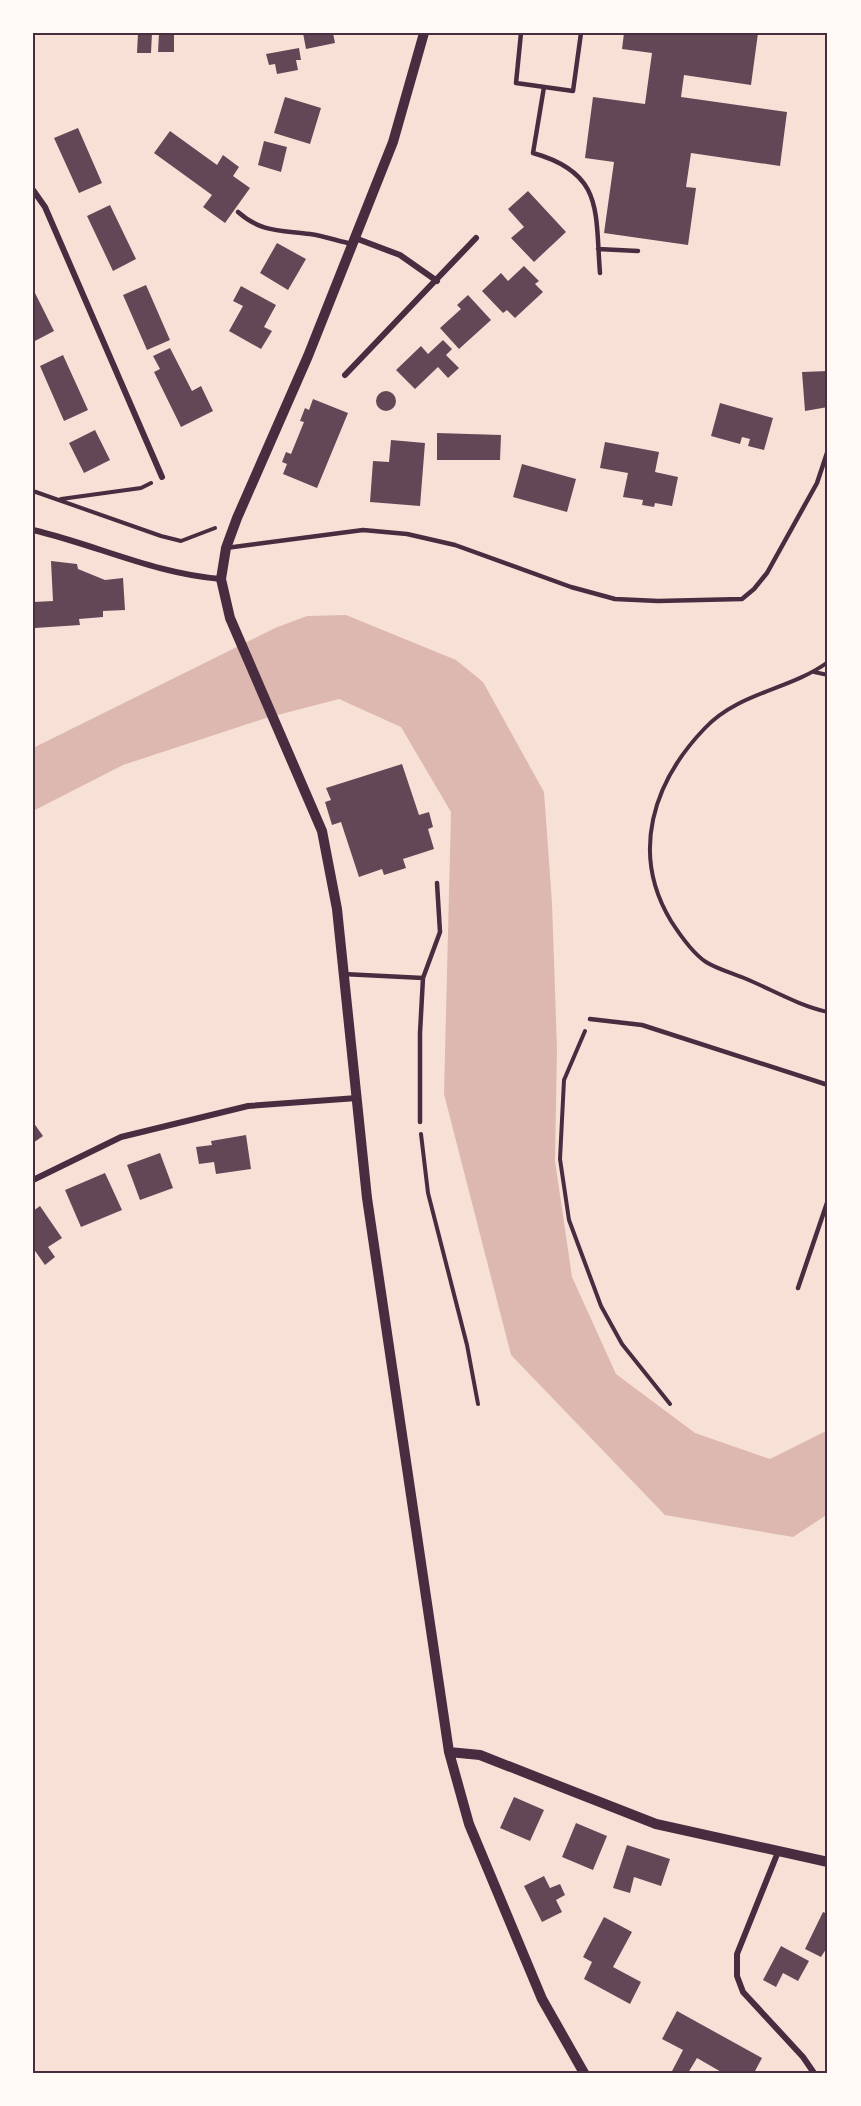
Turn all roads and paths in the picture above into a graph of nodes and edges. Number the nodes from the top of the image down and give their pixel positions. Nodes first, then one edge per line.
1 (424, 33) edge
2 (521, 33) edge
3 (581, 33) edge
4 (544, 87) junction
5 (33, 190) edge
6 (238, 212) dead end
7 (476, 238) dead end
8 (353, 241) junction
9 (598, 249) junction
10 (638, 251) dead end
11 (600, 273) dead end
12 (437, 281) junction
13 (345, 375) dead end
14 (828, 450) edge
15 (162, 477) joint
16 (33, 491) edge
17 (60, 500) junction
18 (237, 518) junction
19 (33, 530) edge
20 (226, 548) junction
21 (221, 579) junction
22 (828, 662) edge
23 (813, 671) junction
24 (828, 675) edge
25 (437, 883) dead end
26 (344, 974) junction
27 (423, 978) junction
28 (828, 1012) edge
29 (590, 1019) joint
30 (828, 1085) edge
31 (357, 1098) junction
32 (420, 1122) joint
33 (33, 1180) edge
34 (828, 1200) edge
35 (798, 1288) dead end
36 (478, 1404) dead end
37 (670, 1404) dead end
38 (449, 1752) junction
39 (778, 1852) junction
40 (828, 1862) edge
41 (584, 2073) edge
42 (814, 2073) edge

1 - 8 street
2 - 4 lane
3 - 4 lane
4 - 9 lane
5 - 15 street
6 - 8 lane
7 - 12 street
8 - 12 street
8 - 18 street
9 - 10 lane
9 - 11 lane
12 - 13 street
14 - 20 lane
15 - 17 path
16 - 17 path
17 - 18 path
18 - 20 street
19 - 21 street
20 - 21 street
21 - 26 street
22 - 23 path
23 - 24 path
23 - 28 path
25 - 27 lane
26 - 27 lane
26 - 31 street
27 - 32 lane
29 - 30 lane
29 - 37 path
31 - 33 street
31 - 38 street
32 - 36 path
34 - 35 lane
38 - 39 street
38 - 41 street
39 - 40 street
39 - 42 street

